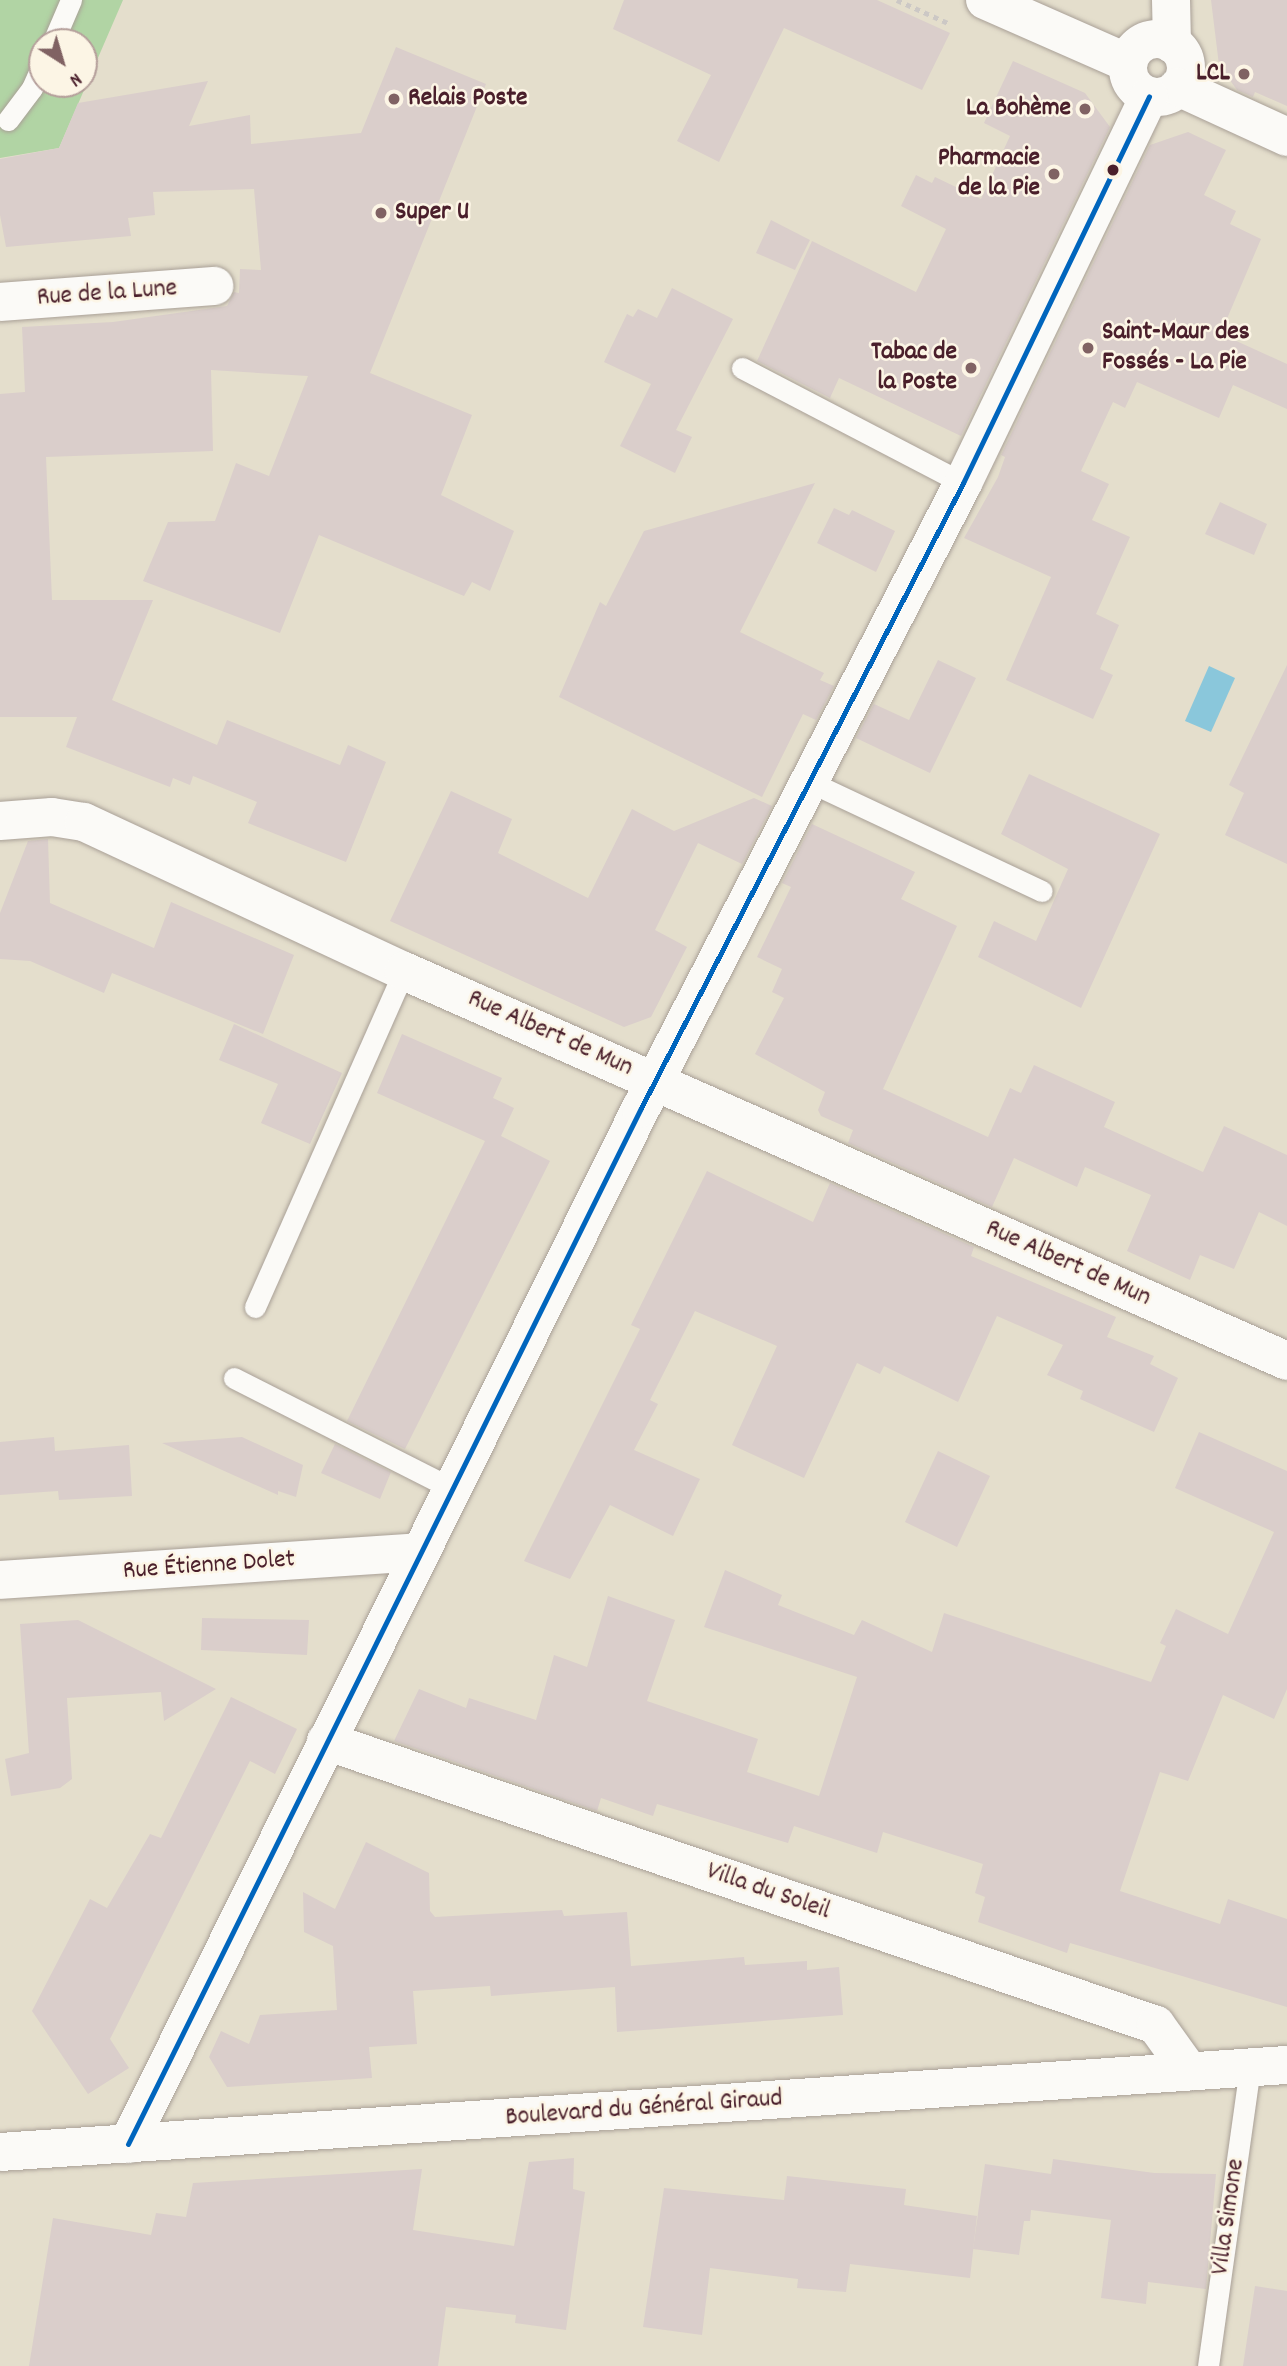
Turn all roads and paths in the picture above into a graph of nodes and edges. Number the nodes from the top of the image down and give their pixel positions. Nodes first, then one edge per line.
1 (71, 0) edge
2 (985, 0) edge
3 (1171, 0) edge
4 (59, 28) edge
5 (1172, 44) junction
6 (1128, 63) junction
7 (28, 88) edge
8 (1164, 91) junction
9 (8, 120) dead end
10 (1287, 137) edge
11 (214, 286) dead end
12 (0, 302) edge
13 (742, 368) dead end
14 (963, 484) junction
15 (810, 782) junction
16 (0, 821) edge
17 (1042, 891) dead end
18 (404, 971) junction
19 (655, 1080) junction
20 (255, 1307) dead end
21 (1287, 1361) edge
22 (234, 1378) dead end
23 (451, 1488) junction
24 (418, 1552) junction
25 (0, 1580) edge
26 (326, 1741) junction
27 (1269, 2066) edge
28 (1189, 2071) junction
29 (128, 2144) junction
30 (0, 2152) edge
31 (1208, 2366) edge

1 - 4 lane
2 - 6 street
3 - 5 street
5 - 6 street
5 - 8 street
6 - 8 street
7 - 9 lane
8 - 10 street
8 - 14 street
11 - 12 street, Rue de la Lune
13 - 14 lane
14 - 15 street
15 - 17 lane
15 - 19 street
16 - 18 street, Rue Albert de Mun
18 - 19 street, Rue Albert de Mun
18 - 20 lane
19 - 21 street, Rue Albert de Mun
19 - 23 street
22 - 23 lane
23 - 24 street
24 - 25 street, Rue Étienne Dolet
24 - 26 street
26 - 28 street, Villa du Soleil
26 - 29 street
27 - 28 street, Boulevard du Général Giraud
27 - 31 lane, Villa Simone
28 - 29 street, Boulevard du Général Giraud
29 - 30 street, Boulevard du Général Giraud

